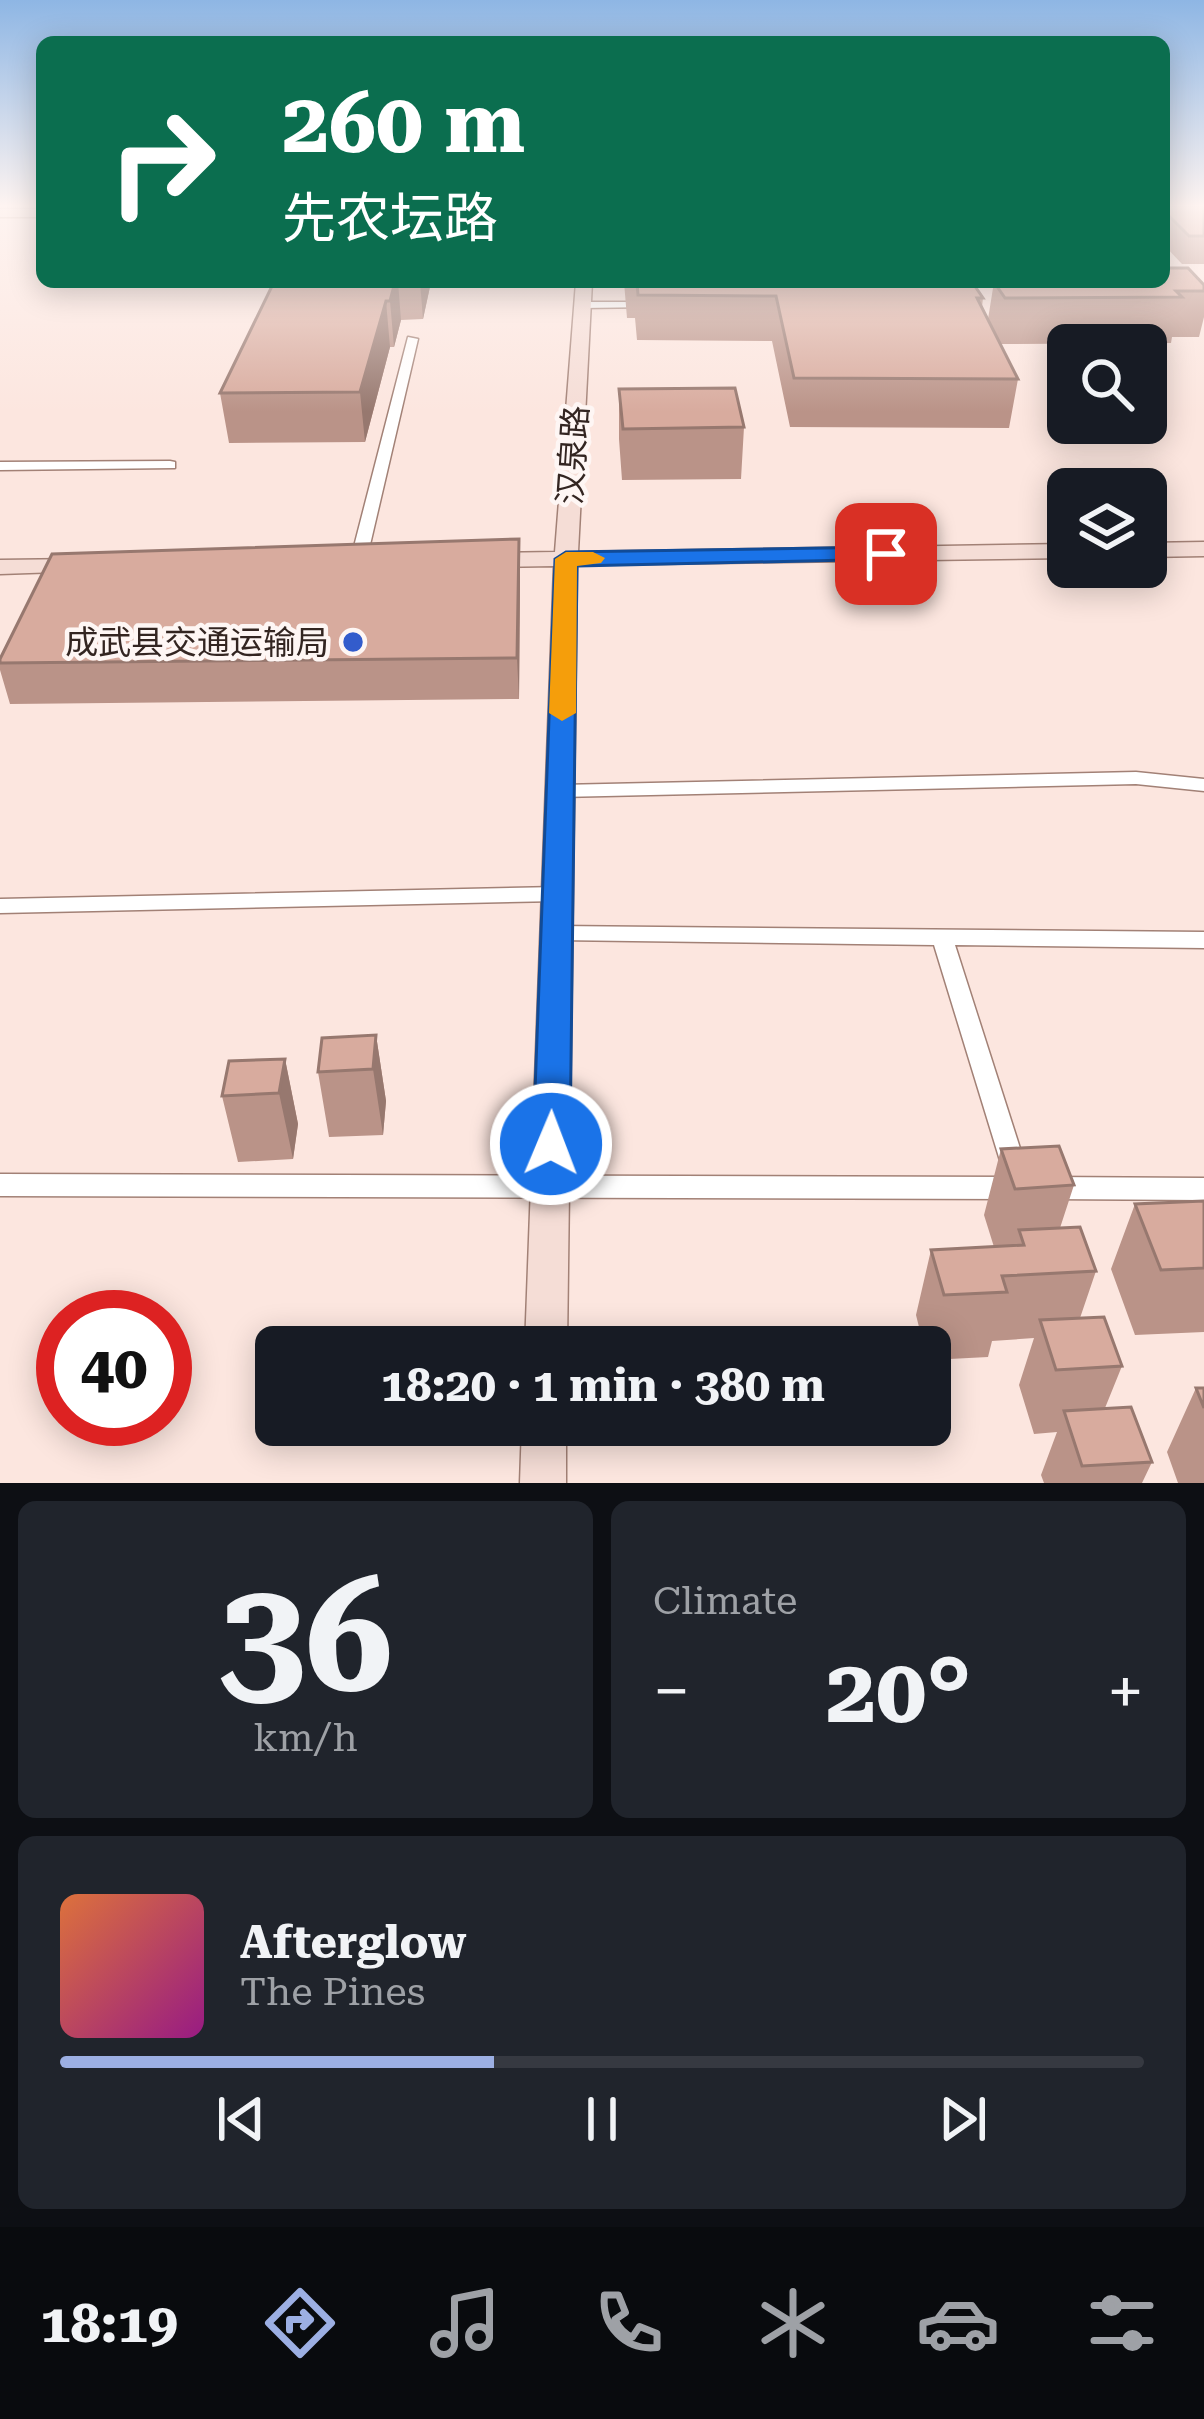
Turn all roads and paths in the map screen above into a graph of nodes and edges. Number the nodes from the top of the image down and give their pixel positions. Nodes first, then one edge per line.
1 (583, 293) edge
2 (653, 305) edge
3 (412, 339) dead end
4 (170, 465) dead end
5 (0, 466) edge
6 (1204, 549) edge
7 (1167, 550) edge
8 (1047, 551) edge
9 (566, 559) junction
10 (451, 561) edge
11 (358, 562) edge
12 (95, 566) edge
13 (0, 567) edge
14 (1199, 784) edge
15 (560, 791) junction
16 (1204, 804) edge
17 (557, 894) junction
18 (0, 906) edge
19 (556, 934) junction
20 (942, 937) junction
21 (1204, 940) edge
22 (0, 1185) edge
23 (550, 1187) junction
24 (1021, 1188) junction
25 (1204, 1189) edge
26 (547, 1326) edge
27 (544, 1446) edge
28 (543, 1483) edge

1 - 2 street
1 - 9 street, 汉泉路
3 - 11 street
4 - 5 street
6 - 7 street
8 - 9 street
9 - 10 street
9 - 15 street, 汉泉路
12 - 13 street
14 - 15 street
14 - 16 street
15 - 17 street, 汉泉路
17 - 18 street
17 - 19 street, 汉泉路
19 - 20 street
19 - 23 street, 汉泉路
20 - 21 street
20 - 24 street
22 - 23 street
23 - 24 street
23 - 26 street, 汉泉路
24 - 25 street
27 - 28 street

